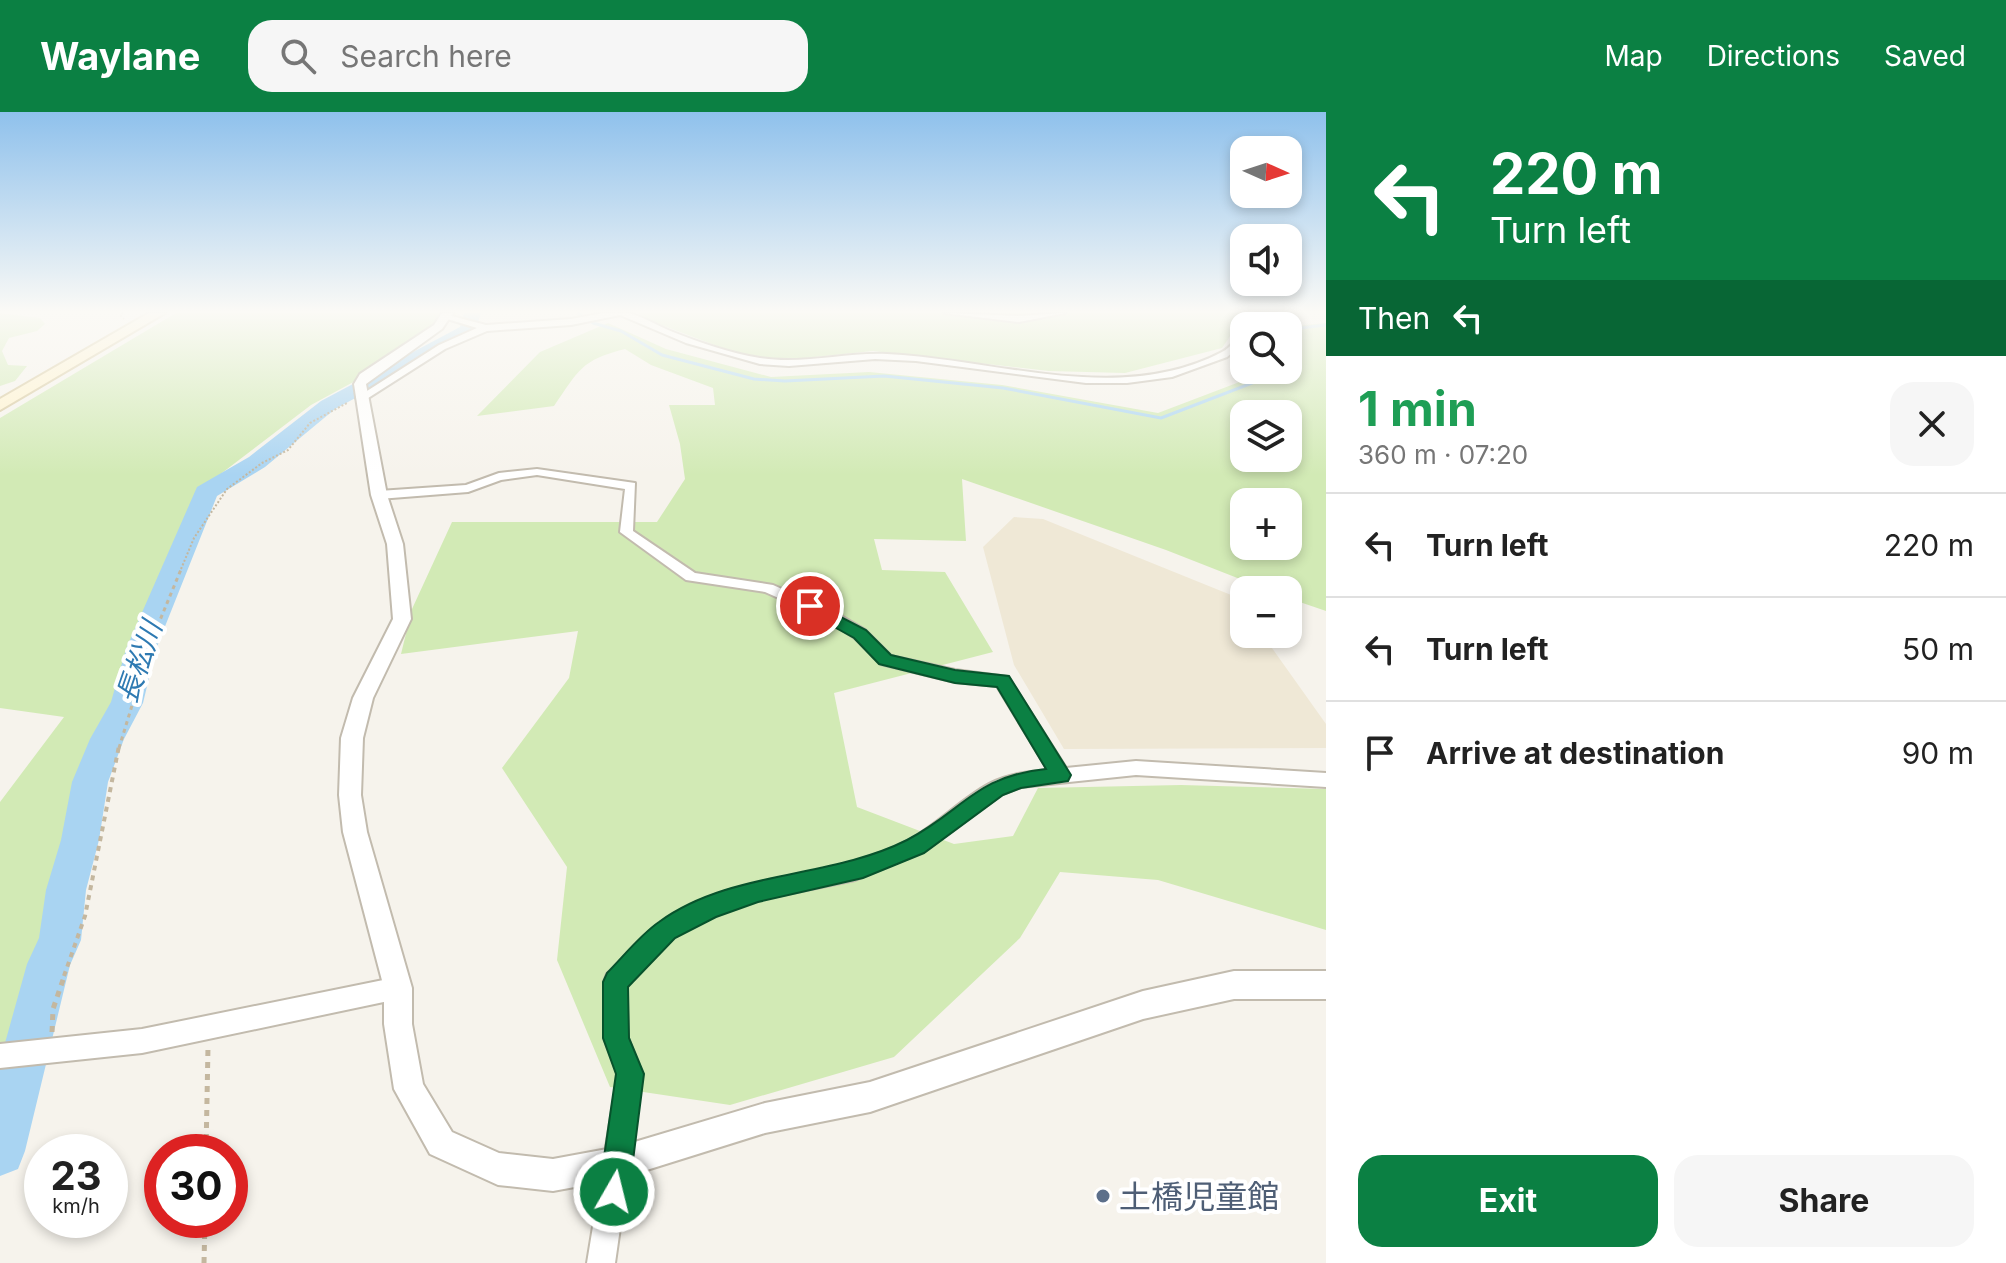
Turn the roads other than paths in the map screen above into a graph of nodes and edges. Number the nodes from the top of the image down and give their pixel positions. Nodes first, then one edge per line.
1 (66, 367) edge
2 (379, 367) edge
3 (407, 367) edge
4 (963, 367) edge
5 (1199, 367) edge
6 (361, 392) junction
7 (0, 405) edge
8 (379, 495) junction
9 (1061, 775) junction
10 (1326, 780) edge
11 (1326, 985) edge
12 (398, 988) junction
13 (0, 1056) edge
14 (618, 1163) junction
15 (601, 1263) edge

1 - 7 main road
2 - 6 street
3 - 6 street
4 - 5 street
6 - 8 street
8 - 9 street
8 - 12 street
9 - 10 street
9 - 14 street
11 - 14 street
12 - 13 street
12 - 14 street
14 - 15 street

